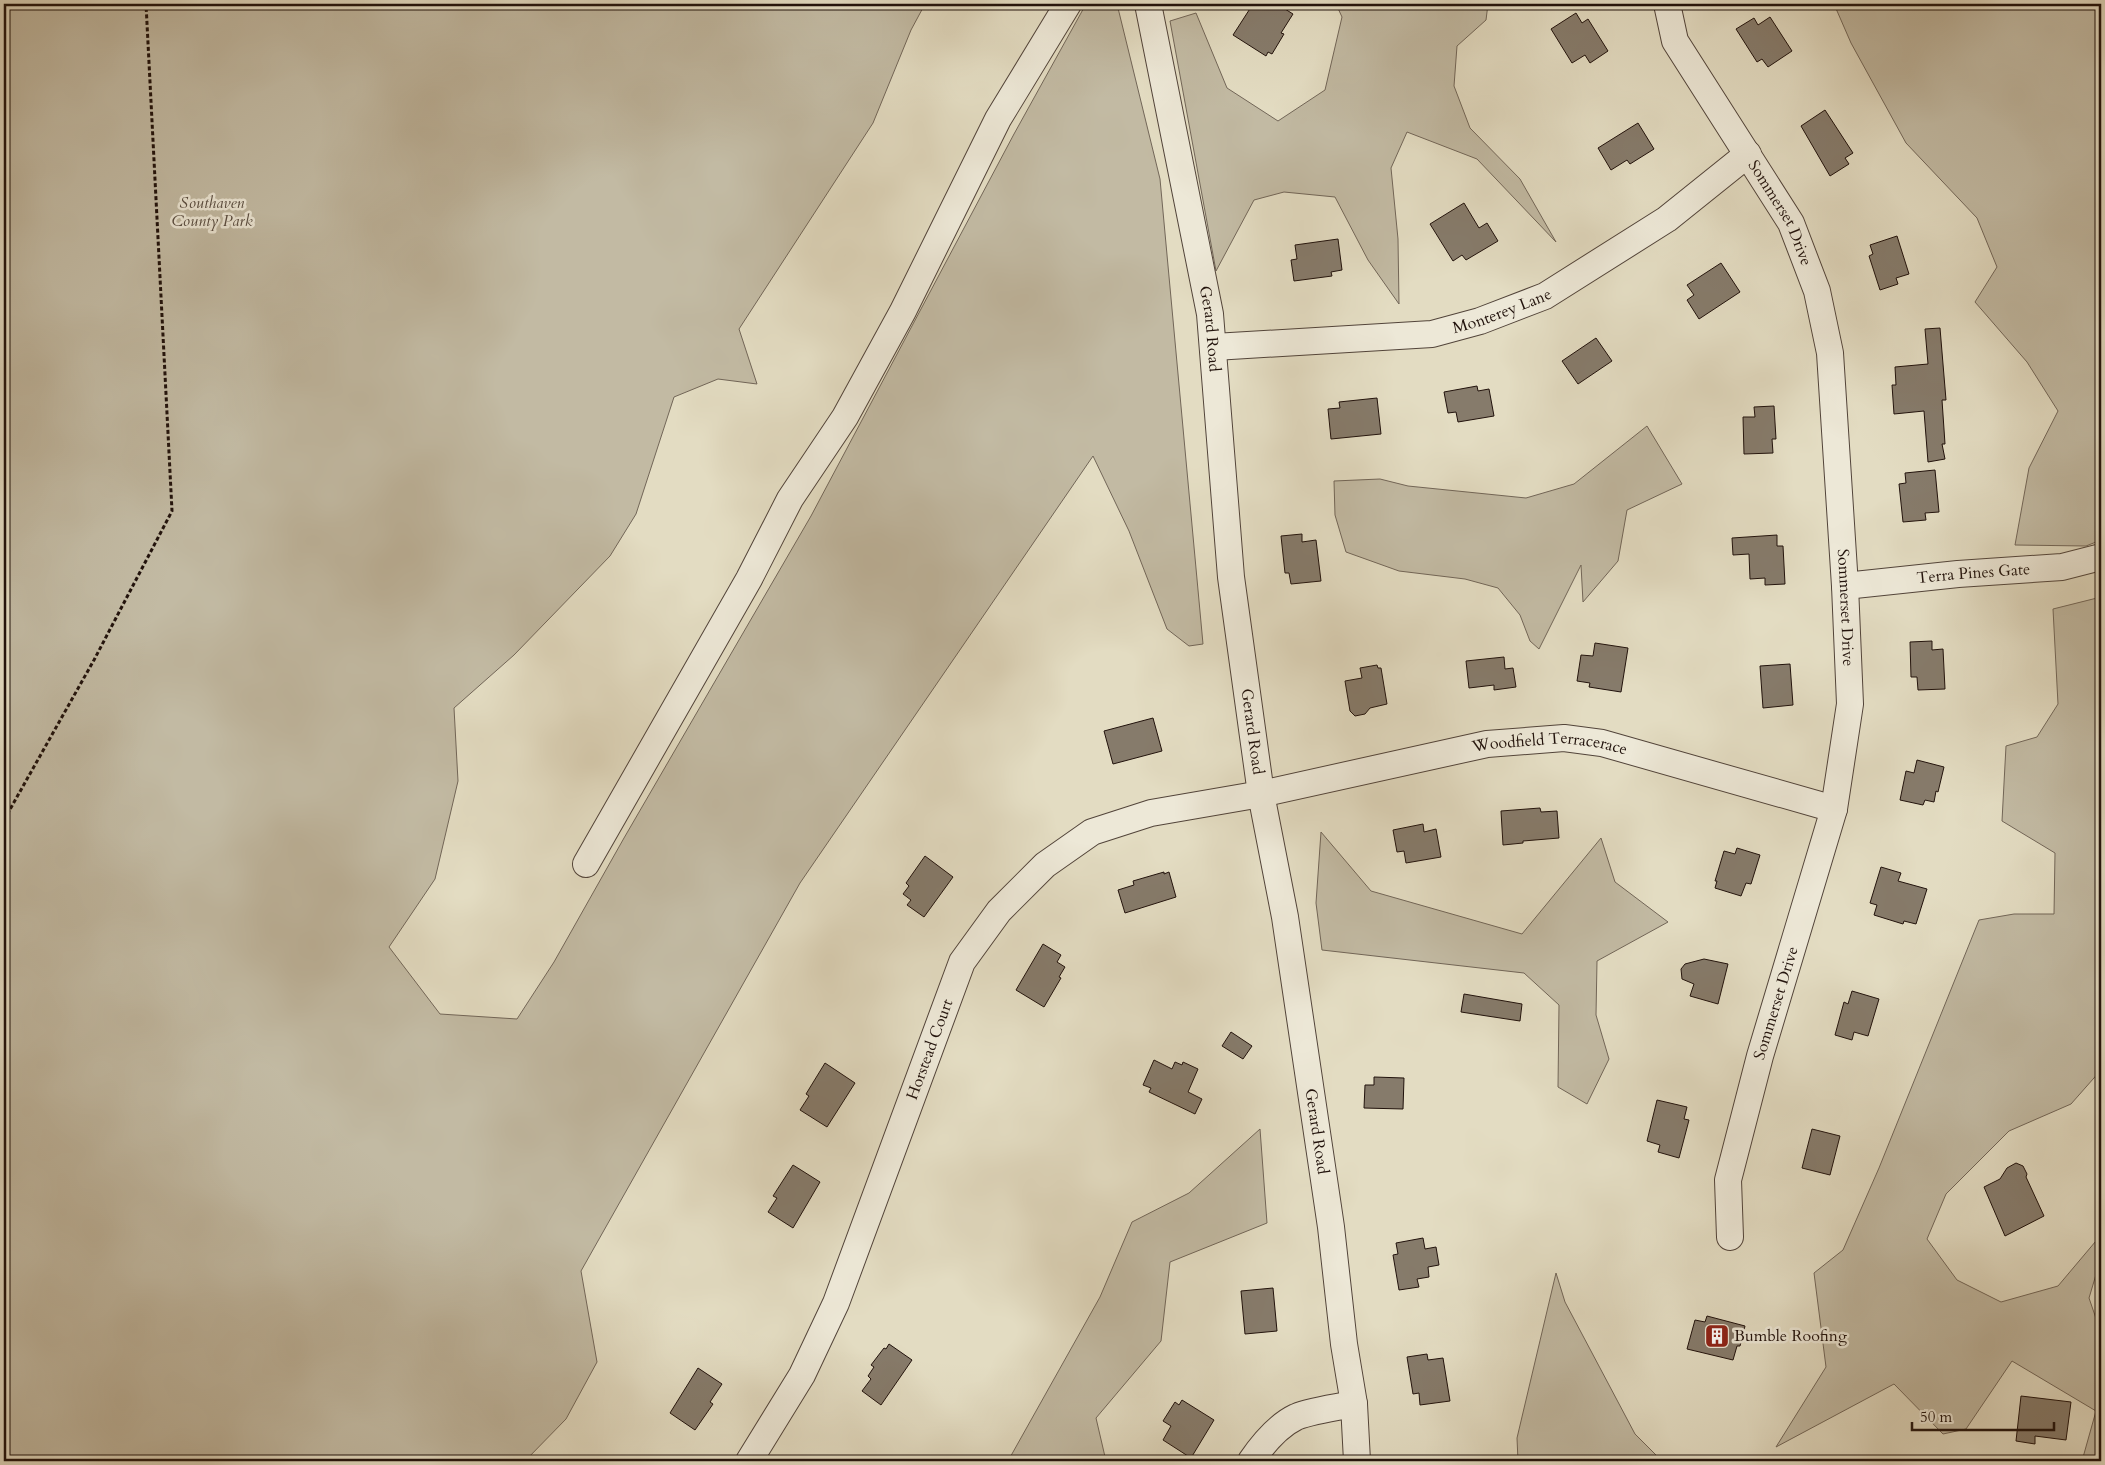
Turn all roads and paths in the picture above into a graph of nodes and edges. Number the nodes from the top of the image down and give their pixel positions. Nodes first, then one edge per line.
1 (146, 4) edge
2 (1068, 4) edge
3 (1148, 4) edge
4 (1667, 4) edge
5 (1748, 154) junction
6 (1214, 348) junction
7 (2101, 557) edge
8 (1845, 586) junction
9 (1261, 794) junction
10 (1834, 809) junction
11 (4, 820) edge
12 (586, 864) dead end
13 (1730, 1238) dead end
14 (1354, 1404) junction
15 (749, 1461) edge
16 (1251, 1461) edge
17 (1357, 1461) edge

1 - 11 path
2 - 12 street
3 - 6 street, Gerard Road
4 - 5 street, Sommerset Drive
5 - 6 street, Monterey Lane
5 - 8 street, Sommerset Drive
6 - 9 street, Gerard Road
7 - 8 street, Terra Pines Gate
8 - 10 street, Sommerset Drive
9 - 10 street, Woodfield Terracerace
9 - 14 street, Gerard Road
9 - 15 street, Horstead Court
10 - 13 street, Sommerset Drive
14 - 16 street
14 - 17 street, Gerard Road

